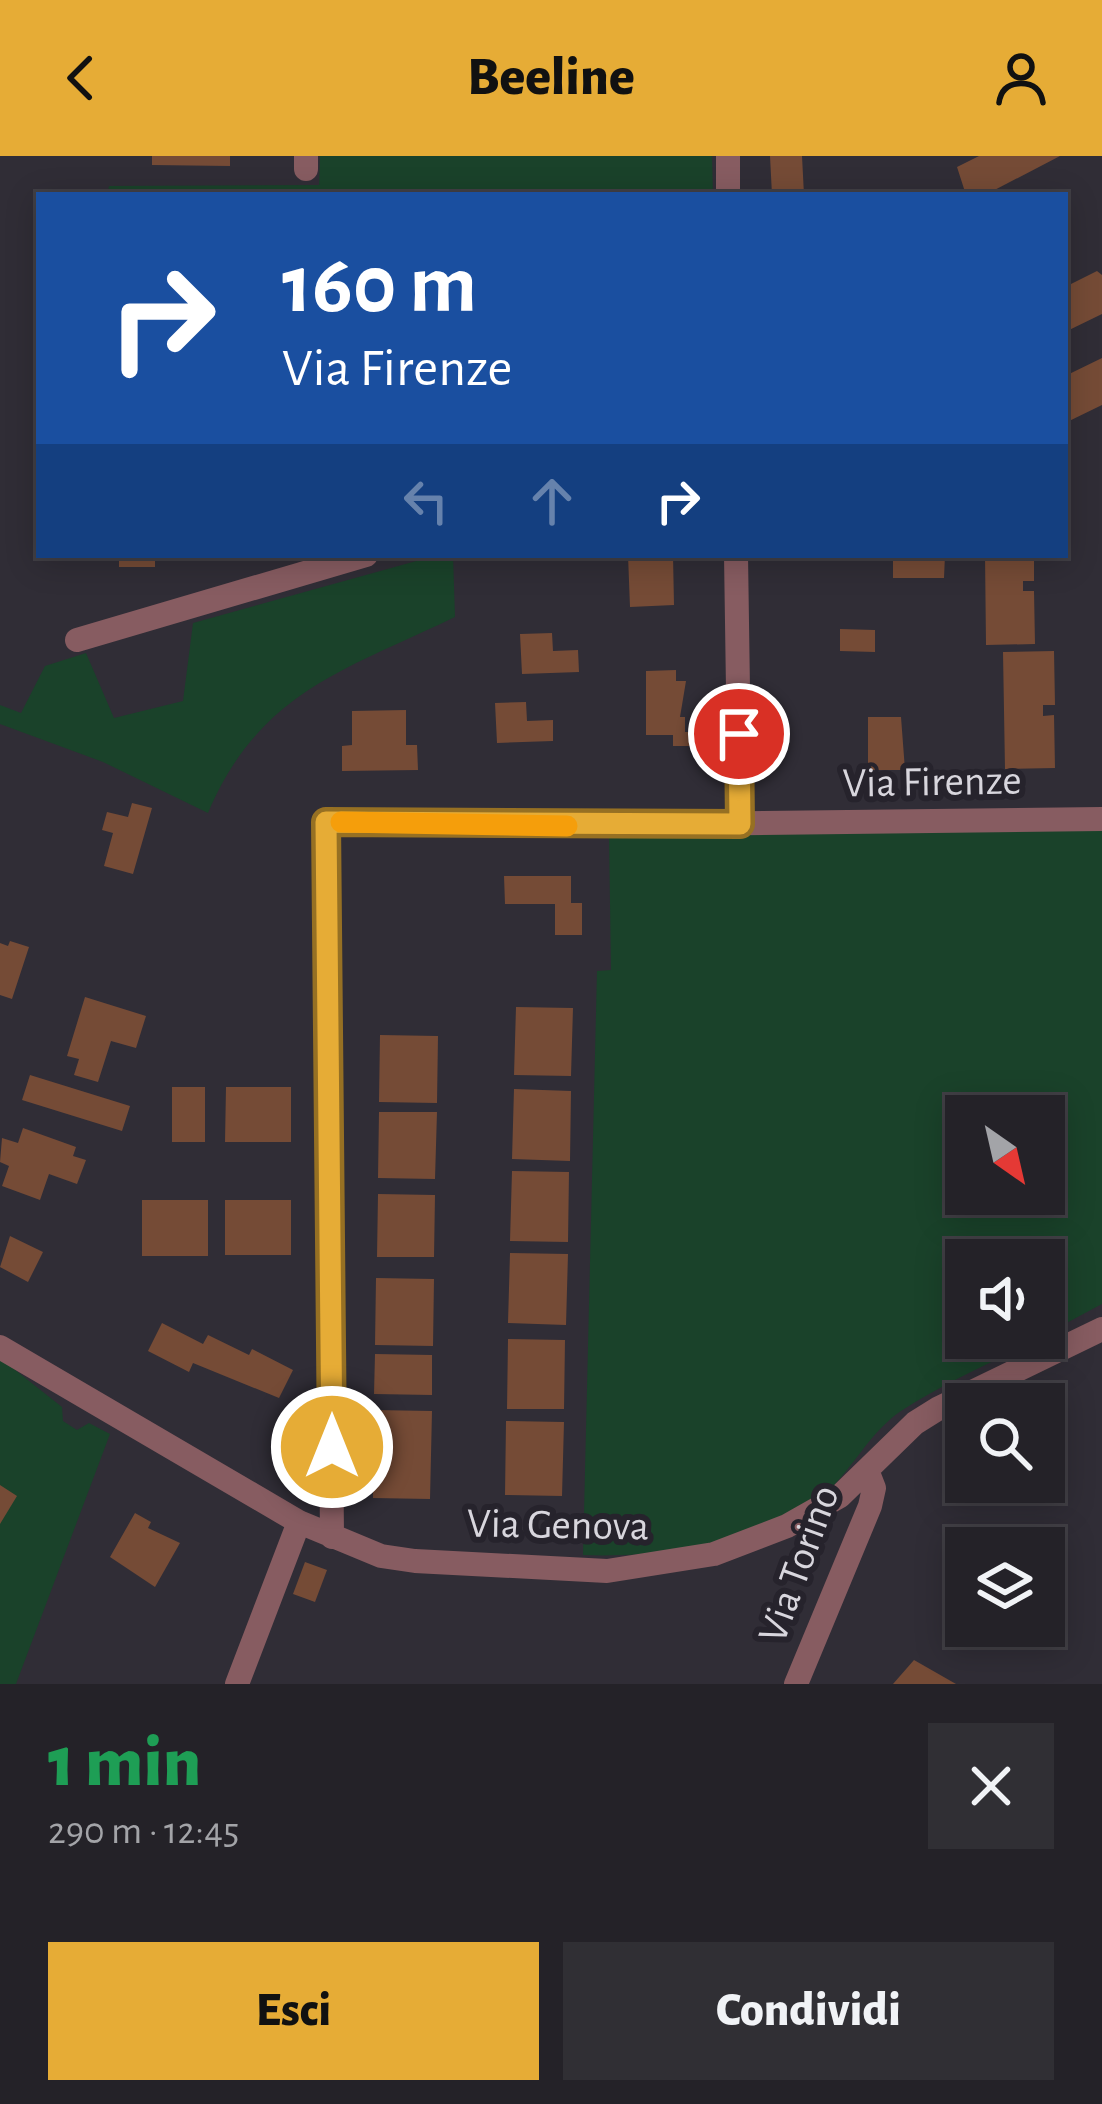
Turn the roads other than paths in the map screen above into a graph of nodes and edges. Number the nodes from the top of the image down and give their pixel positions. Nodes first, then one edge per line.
1 (728, 156) edge
2 (728, 192) edge
3 (345, 558) edge
4 (736, 558) edge
5 (302, 564) edge
6 (77, 640) dead end
7 (1102, 819) edge
8 (740, 824) junction
9 (1102, 1329) edge
10 (0, 1347) edge
11 (867, 1470) junction
12 (298, 1522) junction
13 (332, 1537) junction
14 (237, 1684) edge
15 (796, 1684) edge

1 - 2 street
3 - 5 street
4 - 8 street
5 - 6 street
7 - 8 street, Via Firenze
8 - 13 street, Via Firenze
9 - 11 street, Via Genova
10 - 12 street, Via Genova
11 - 13 street, Via Genova
11 - 15 street, Via Torino
12 - 13 street, Via Genova
12 - 14 street

